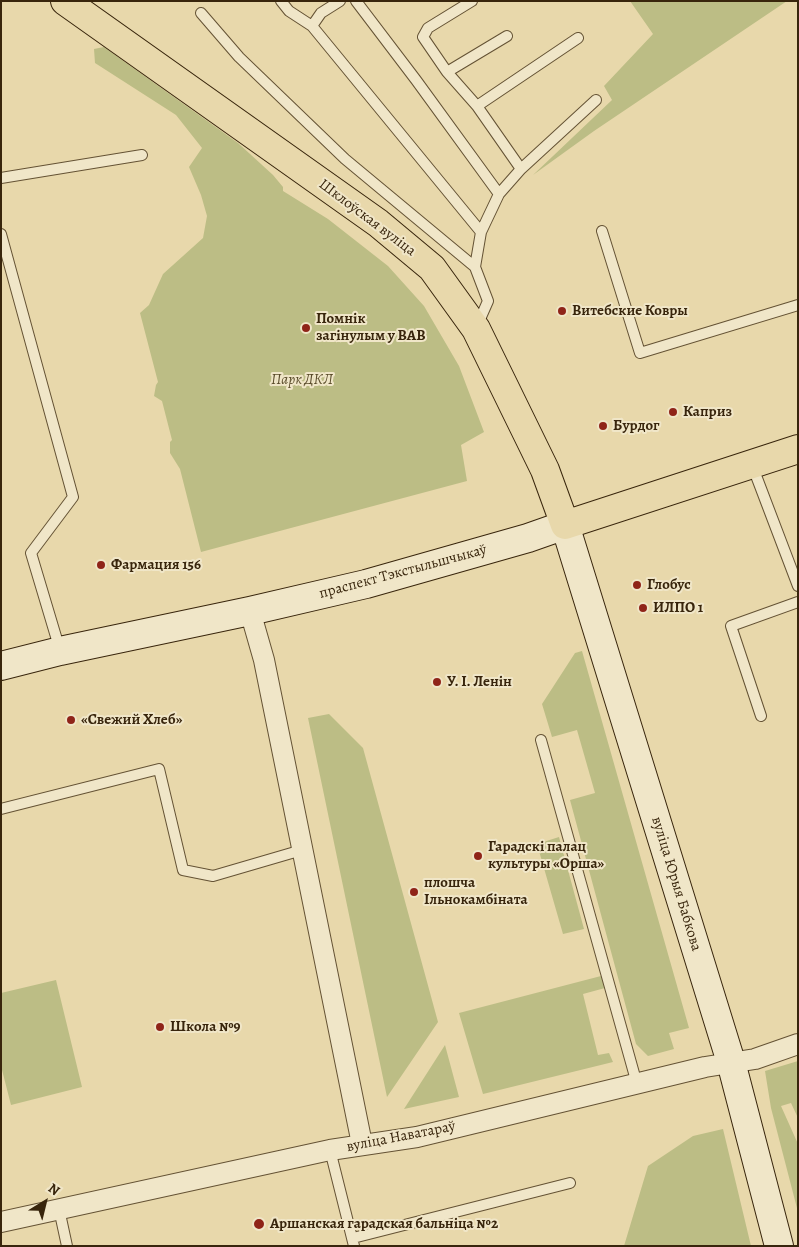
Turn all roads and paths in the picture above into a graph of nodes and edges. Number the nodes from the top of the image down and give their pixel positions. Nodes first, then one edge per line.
1 (65, 1) edge
2 (281, 1) edge
3 (340, 1) edge
4 (356, 1) edge
5 (472, 1) edge
6 (201, 13) dead end
7 (312, 26) junction
8 (507, 36) dead end
9 (578, 38) dead end
10 (447, 72) junction
11 (596, 100) dead end
12 (477, 106) junction
13 (142, 155) dead end
14 (521, 169) junction
15 (1, 178) edge
16 (499, 194) junction
17 (481, 232) junction
18 (602, 232) dead end
19 (1, 234) edge
20 (475, 267) junction
21 (798, 305) edge
22 (476, 329) junction
23 (798, 449) edge
24 (752, 464) junction
25 (565, 524) junction
26 (798, 586) edge
27 (798, 602) edge
28 (250, 611) junction
29 (60, 651) junction
30 (1, 666) edge
31 (761, 716) dead end
32 (541, 740) dead end
33 (1, 809) edge
34 (302, 850) junction
35 (798, 1044) edge
36 (731, 1062) junction
37 (636, 1084) junction
38 (362, 1144) junction
39 (330, 1150) junction
40 (570, 1183) dead end
41 (59, 1209) junction
42 (1, 1222) edge
43 (353, 1242) edge
44 (67, 1246) edge
45 (779, 1246) edge

1 - 22 main road, Шклоўская вуліца
2 - 7 lane
3 - 7 lane
4 - 16 lane
5 - 10 lane
6 - 20 lane
7 - 17 lane
8 - 10 lane
9 - 12 lane
10 - 12 lane
11 - 14 lane
12 - 14 lane
13 - 15 lane
14 - 16 lane
16 - 17 lane
17 - 20 lane
18 - 21 lane
19 - 29 lane
20 - 22 lane
22 - 25 main road, Шклоўская вуліца
23 - 24 main road, праспект Тэкстыльшчыкаў
24 - 25 main road, праспект Тэкстыльшчыкаў
24 - 26 lane
25 - 28 main road, праспект Тэкстыльшчыкаў
25 - 36 main road, вуліца Юрыя Бабкова
27 - 31 lane
28 - 29 main road, праспект Тэкстыльшчыкаў
28 - 34 street
29 - 30 main road, праспект Тэкстыльшчыкаў
32 - 37 lane
33 - 34 lane
34 - 38 street
35 - 36 street, вуліца Наватараў
36 - 37 street, вуліца Наватараў
36 - 45 main road, вуліца Юрыя Бабкова
37 - 38 street, вуліца Наватараў
38 - 39 street, вуліца Наватараў
39 - 41 street, вуліца Наватараў
39 - 43 lane
40 - 43 lane
41 - 42 street, вуліца Наватараў
41 - 44 lane

